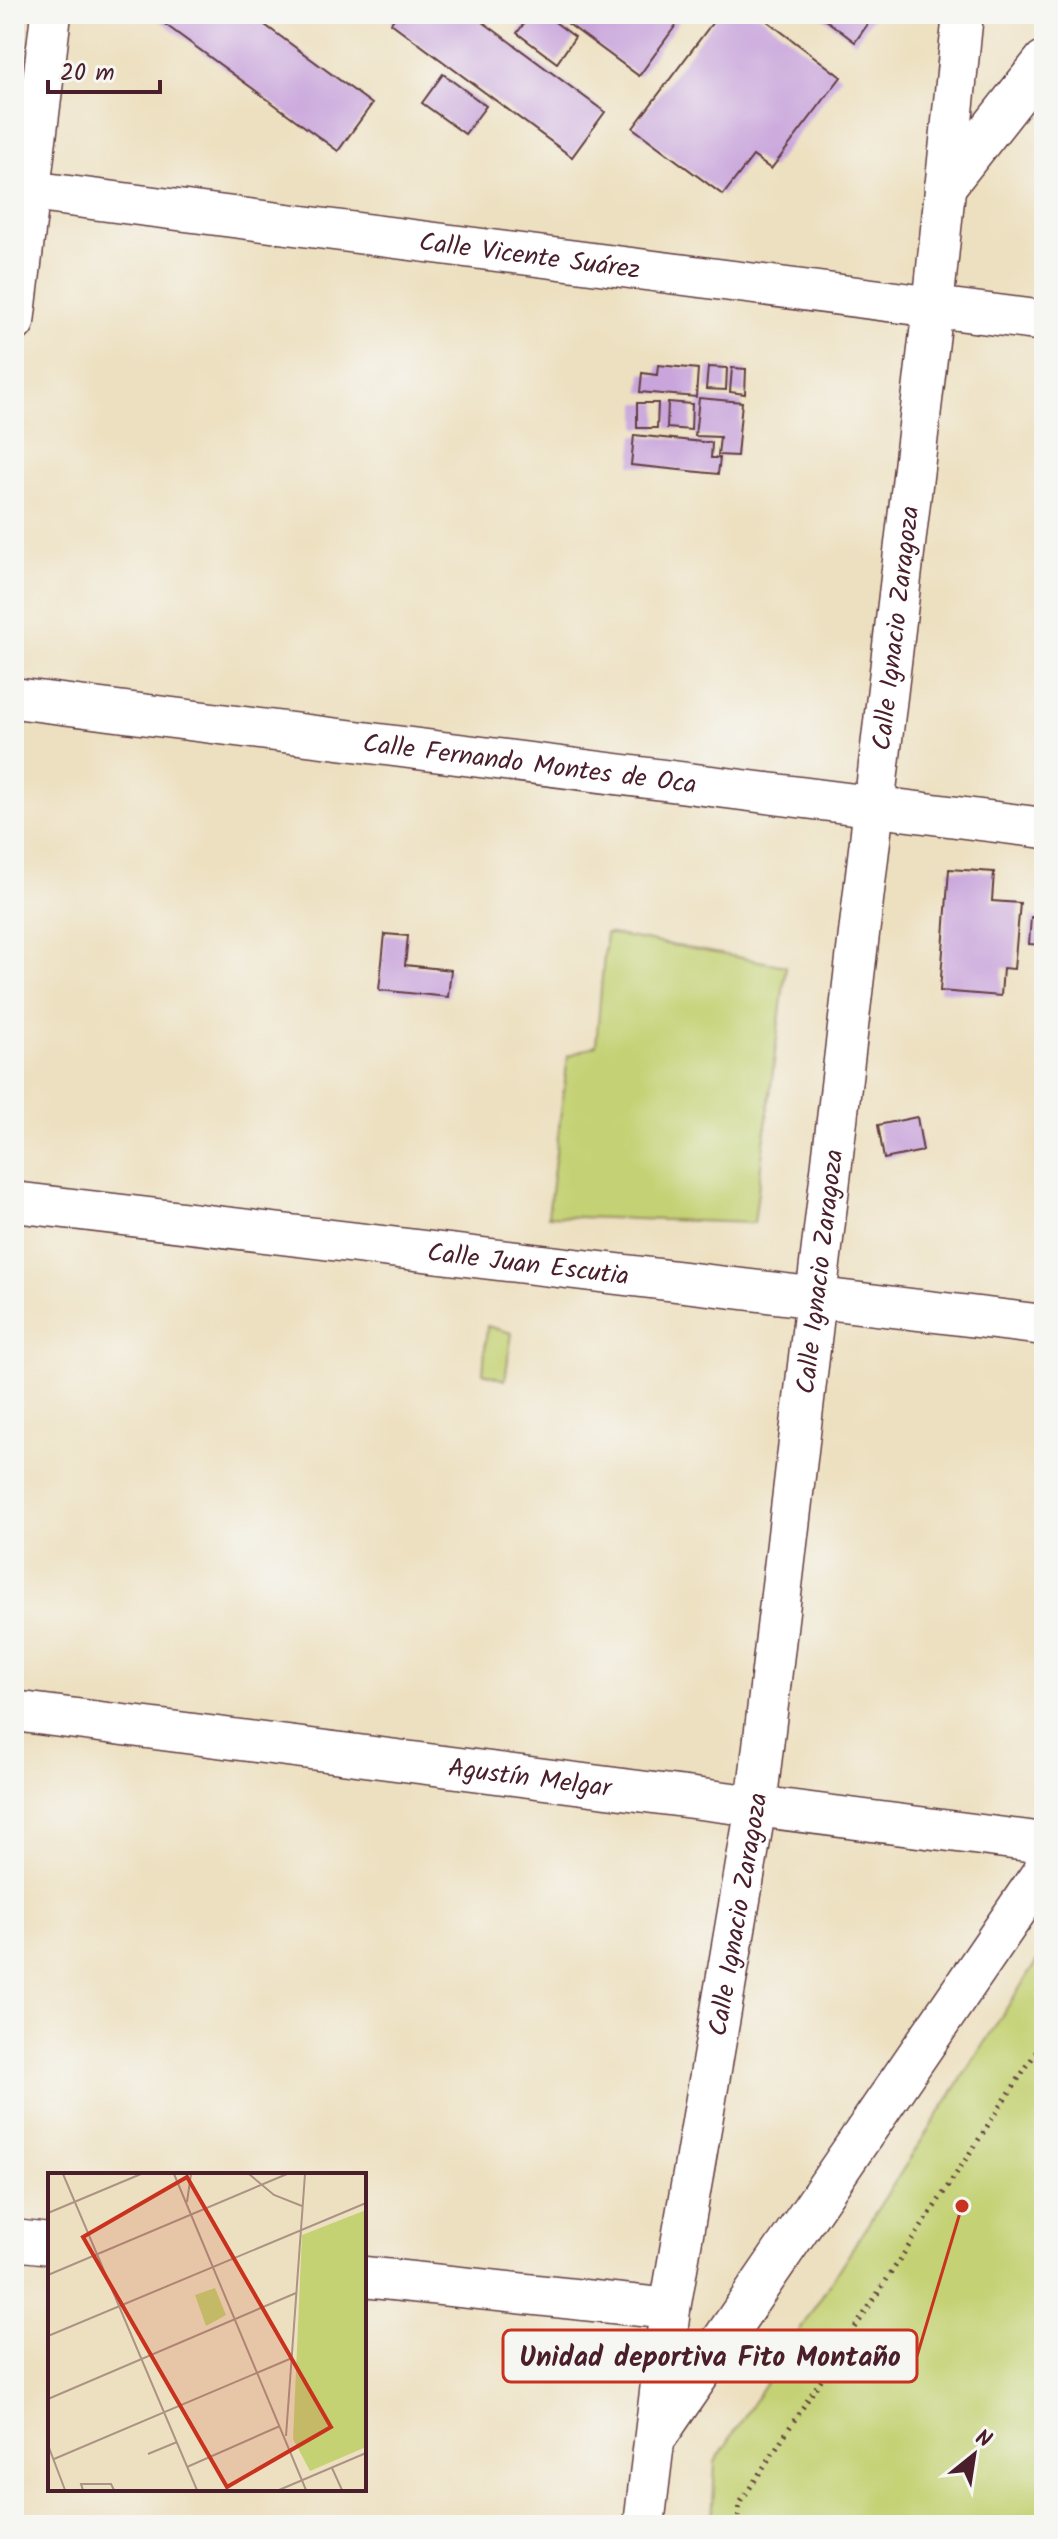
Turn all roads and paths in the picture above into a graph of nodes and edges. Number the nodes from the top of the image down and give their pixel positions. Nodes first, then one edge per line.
1 (51, 14) edge
2 (963, 14) edge
3 (1044, 61) edge
4 (945, 187) junction
5 (22, 190) edge
6 (933, 307) junction
7 (1044, 321) edge
8 (14, 322) edge
9 (14, 698) edge
10 (873, 806) junction
11 (1044, 828) edge
12 (14, 1202) edge
13 (815, 1298) junction
14 (1044, 1325) edge
15 (14, 1711) edge
16 (756, 1806) junction
17 (1044, 1843) edge
18 (1044, 1870) edge
19 (1044, 2040) edge
20 (14, 2240) edge
21 (48, 2244) edge
22 (366, 2277) edge
23 (670, 2309) junction
24 (657, 2436) junction
25 (644, 2525) edge
26 (738, 2525) edge

1 - 5 street
2 - 4 street, Calle Ignacio Zaragoza
3 - 4 street
4 - 6 street, Calle Ignacio Zaragoza
5 - 6 street, Calle Vicente Suárez
5 - 8 street
6 - 7 street, Calle Vicente Suárez
6 - 10 street, Calle Ignacio Zaragoza
9 - 10 street, Calle Fernando Montes de Oca
10 - 11 street, Calle Fernando Montes de Oca
10 - 13 street, Calle Ignacio Zaragoza
12 - 13 street, Calle Juan Escutia
13 - 14 street, Calle Juan Escutia
13 - 16 street, Calle Ignacio Zaragoza
15 - 16 street, Agustín Melgar
16 - 17 street, Agustín Melgar
16 - 23 street, Calle Ignacio Zaragoza
18 - 24 street
19 - 26 path
20 - 21 street
22 - 23 street
23 - 24 street, Calle Ignacio Zaragoza
24 - 25 street, Calle Ignacio Zaragoza

